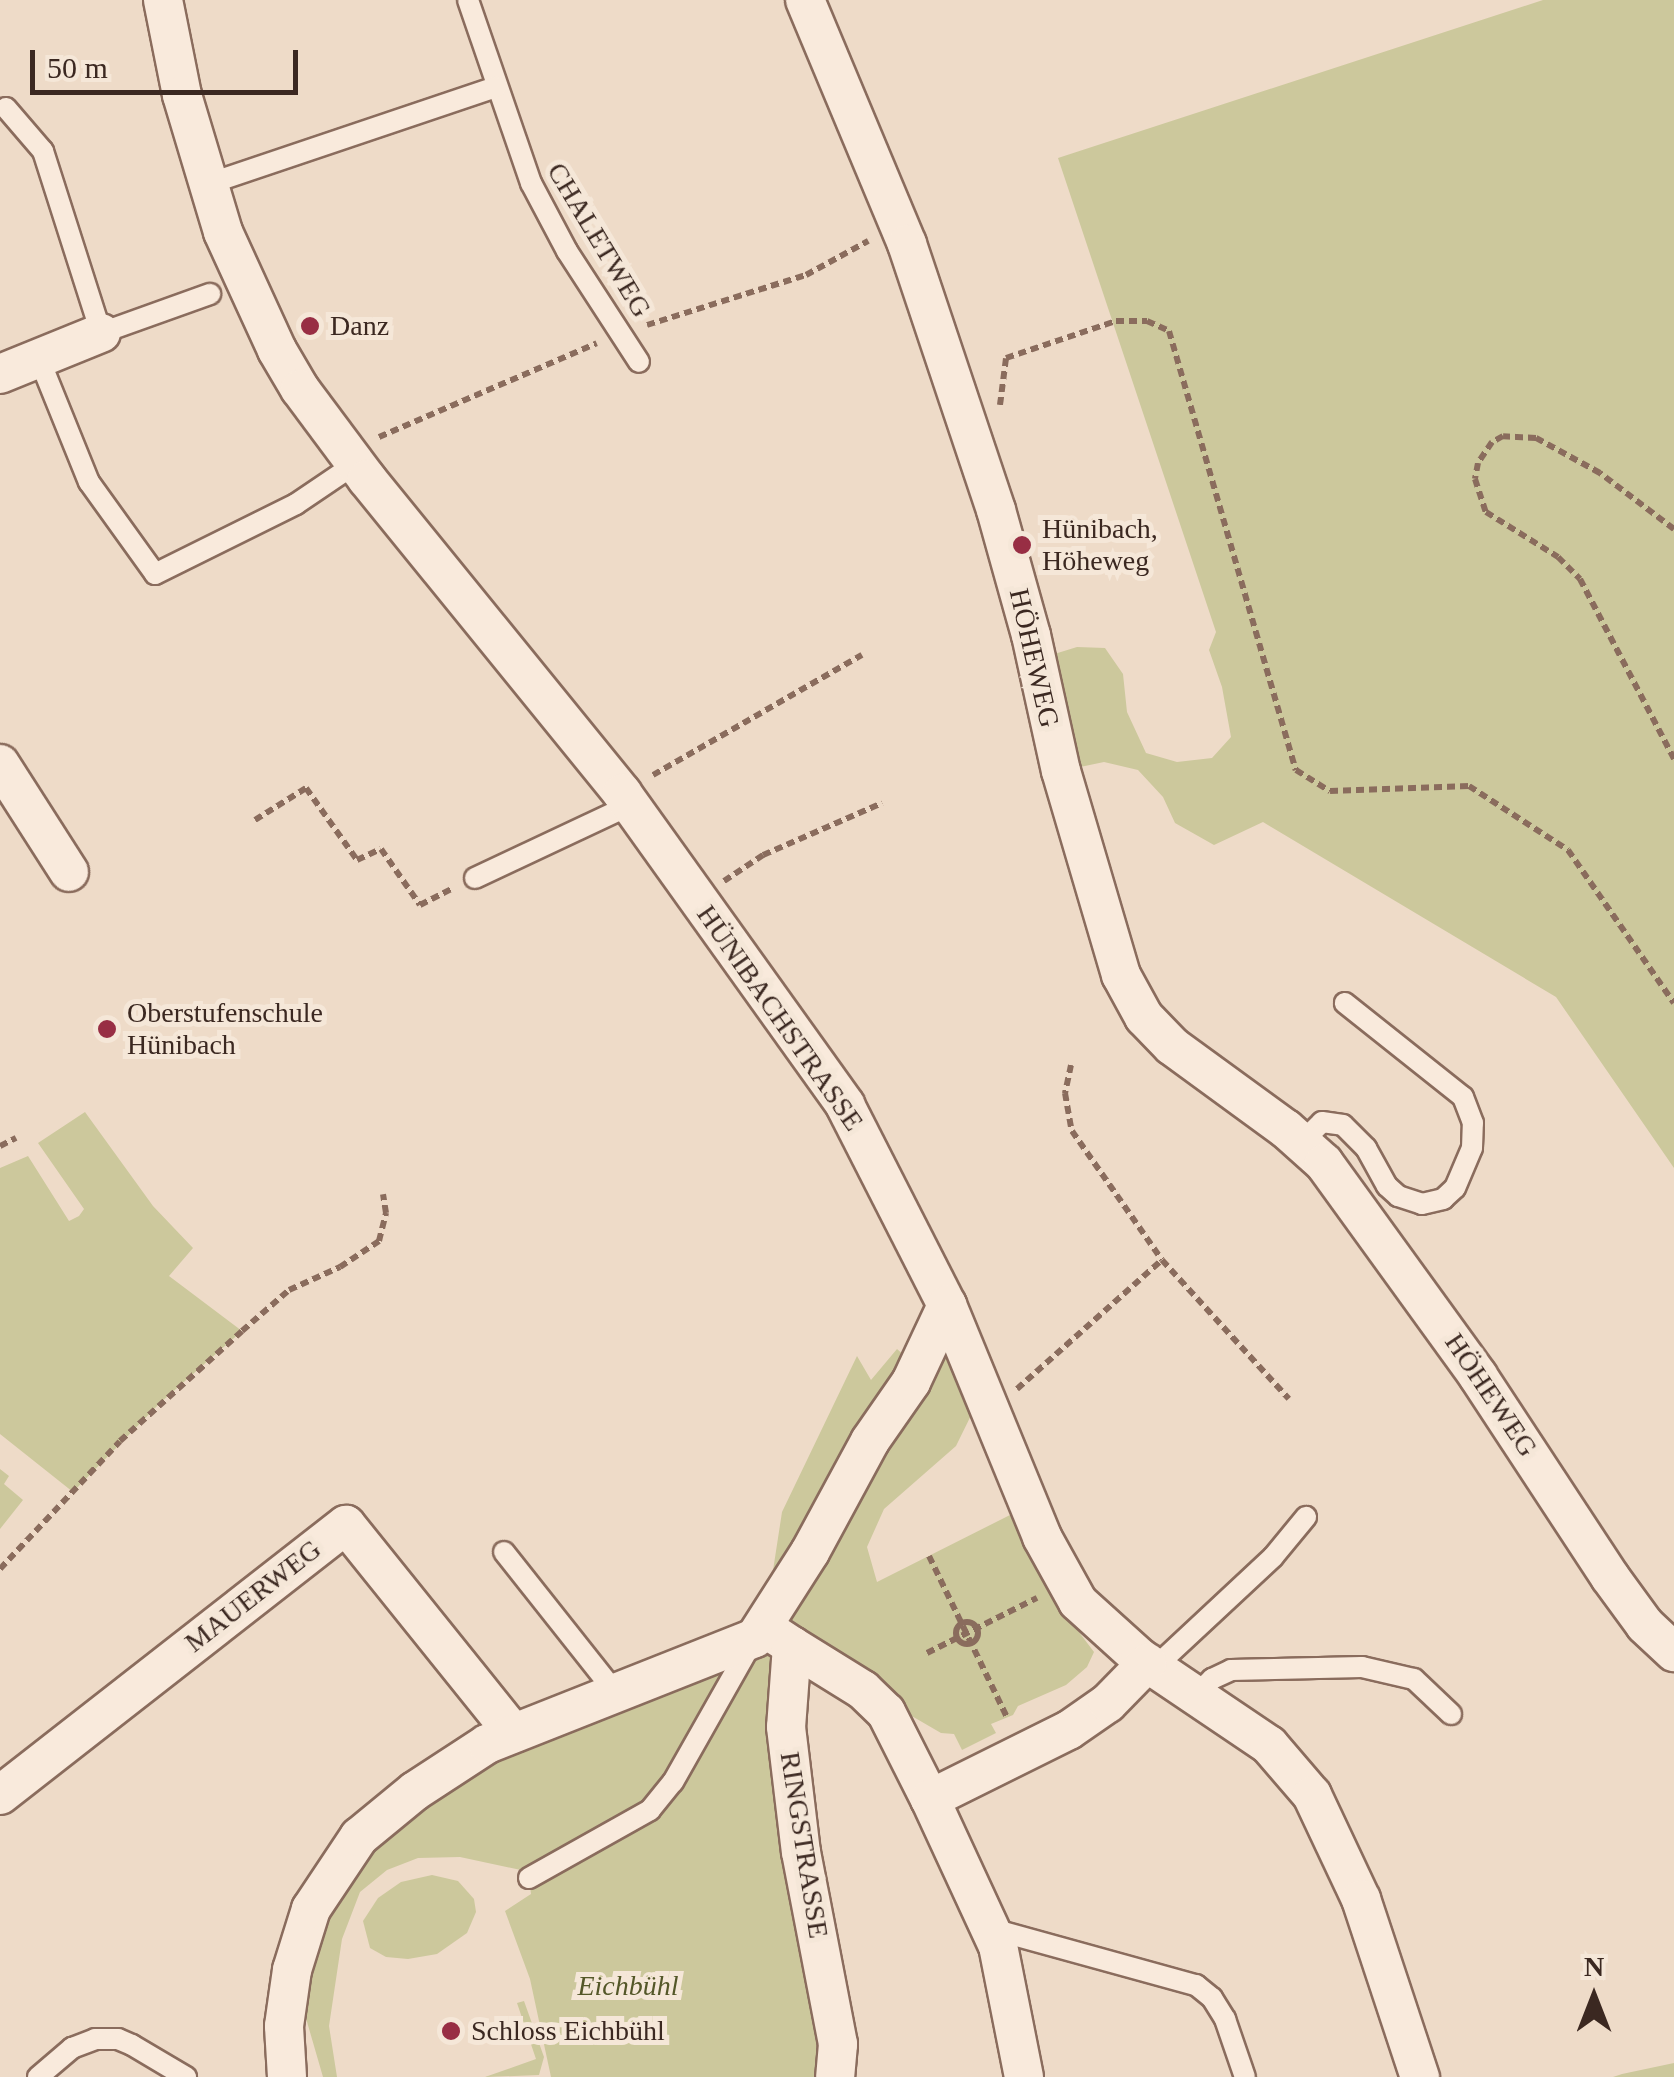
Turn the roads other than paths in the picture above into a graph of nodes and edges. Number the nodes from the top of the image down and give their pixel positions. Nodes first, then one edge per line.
1 (163, 0) edge
2 (468, 0) edge
3 (804, 0) edge
4 (496, 87) junction
5 (6, 108) dead end
6 (208, 184) junction
7 (210, 294) dead end
8 (101, 333) junction
9 (38, 356) junction
10 (639, 362) dead end
11 (0, 374) edge
12 (355, 464) junction
13 (0, 764) edge
14 (626, 799) junction
15 (69, 872) dead end
16 (475, 878) road end
17 (1345, 1003) dead end
18 (1302, 1142) junction
19 (948, 1305) junction
20 (1306, 1517) dead end
21 (504, 1552) dead end
22 (770, 1637) junction
23 (1674, 1652) edge
24 (1150, 1665) junction
25 (616, 1692) junction
26 (1196, 1695) junction
27 (1451, 1714) dead end
28 (512, 1733) junction
29 (0, 1795) edge
30 (930, 1799) junction
31 (529, 1878) dead end
32 (992, 1929) junction
33 (38, 2077) edge
34 (186, 2077) edge
35 (287, 2077) edge
36 (835, 2077) edge
37 (1024, 2077) edge
38 (1245, 2077) edge
39 (1420, 2077) edge

1 - 6 street, HÜNIBACHSTRASSE
2 - 4 lane, CHALETWEG
3 - 18 street, HÖHEWEG
4 - 6 lane
4 - 10 lane, CHALETWEG
5 - 8 lane
6 - 12 street, HÜNIBACHSTRASSE
7 - 8 lane
8 - 9 street
9 - 11 street
9 - 12 lane
12 - 14 street, HÜNIBACHSTRASSE
13 - 15 street
14 - 16 lane
14 - 19 street, HÜNIBACHSTRASSE
17 - 18 lane
18 - 23 street, HÖHEWEG
19 - 22 street, RINGSTRASSE
19 - 24 street, HÜNIBACHSTRASSE
20 - 24 lane
21 - 25 lane
22 - 25 street
22 - 30 street
22 - 31 lane, RINGSTRASSE
22 - 36 street, RINGSTRASSE
24 - 26 street, HÜNIBACHSTRASSE
24 - 30 street
25 - 28 street
26 - 27 lane
26 - 39 street, HÜNIBACHSTRASSE
28 - 29 street, MAUERWEG
28 - 35 street
30 - 32 street
32 - 37 street
32 - 38 lane
33 - 34 lane

